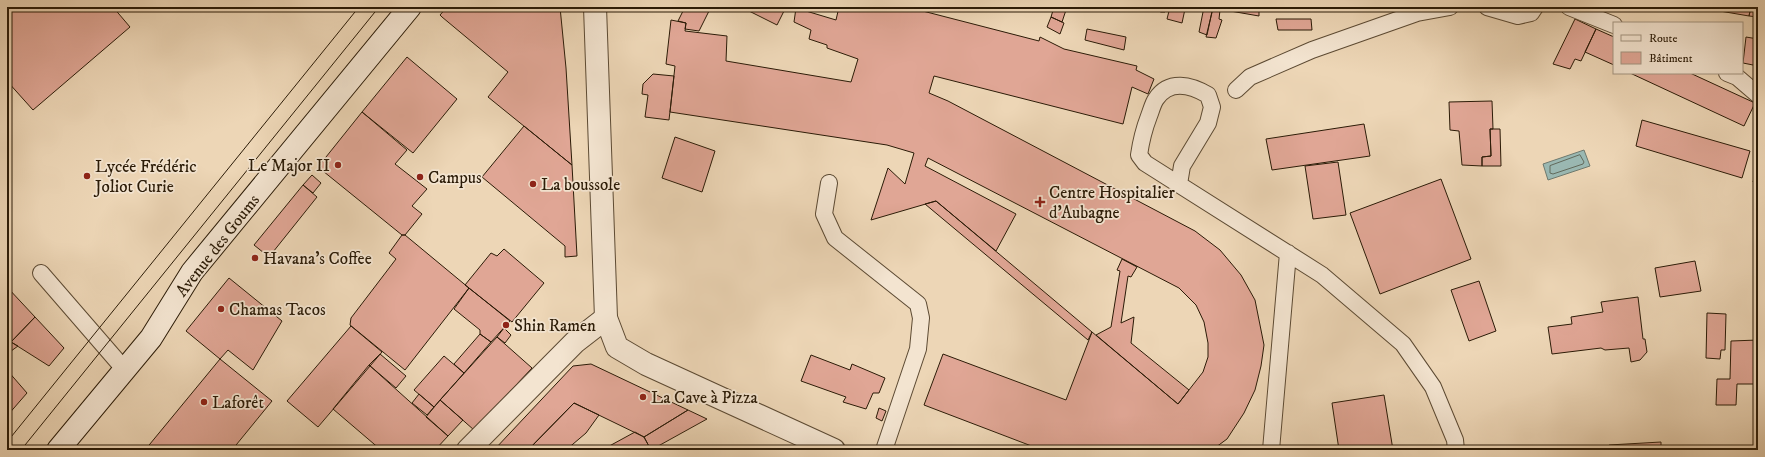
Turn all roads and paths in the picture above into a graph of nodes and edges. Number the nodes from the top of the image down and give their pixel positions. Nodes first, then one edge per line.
1 (410, 7) edge
2 (595, 7) edge
3 (1450, 7) edge
4 (1487, 7) edge
5 (1535, 7) edge
6 (1569, 7) edge
7 (1613, 25) edge
8 (1730, 74) edge
9 (1236, 90) dead end
10 (1758, 95) edge
11 (830, 183) dead end
12 (1179, 184) junction
13 (1288, 252) junction
14 (41, 273) dead end
15 (606, 318) junction
16 (125, 370) junction
17 (58, 450) edge
18 (468, 450) edge
19 (834, 450) edge
20 (884, 450) edge
21 (1271, 450) edge
22 (1456, 450) edge

1 - 16 street, Avenue des Goums
2 - 15 street
3 - 9 lane
4 - 5 lane
6 - 7 lane
8 - 10 lane
11 - 20 lane
12 - 12 lane
12 - 13 lane
13 - 21 lane
13 - 22 lane
14 - 16 lane
15 - 18 street
15 - 19 street
16 - 17 street, Avenue des Goums

